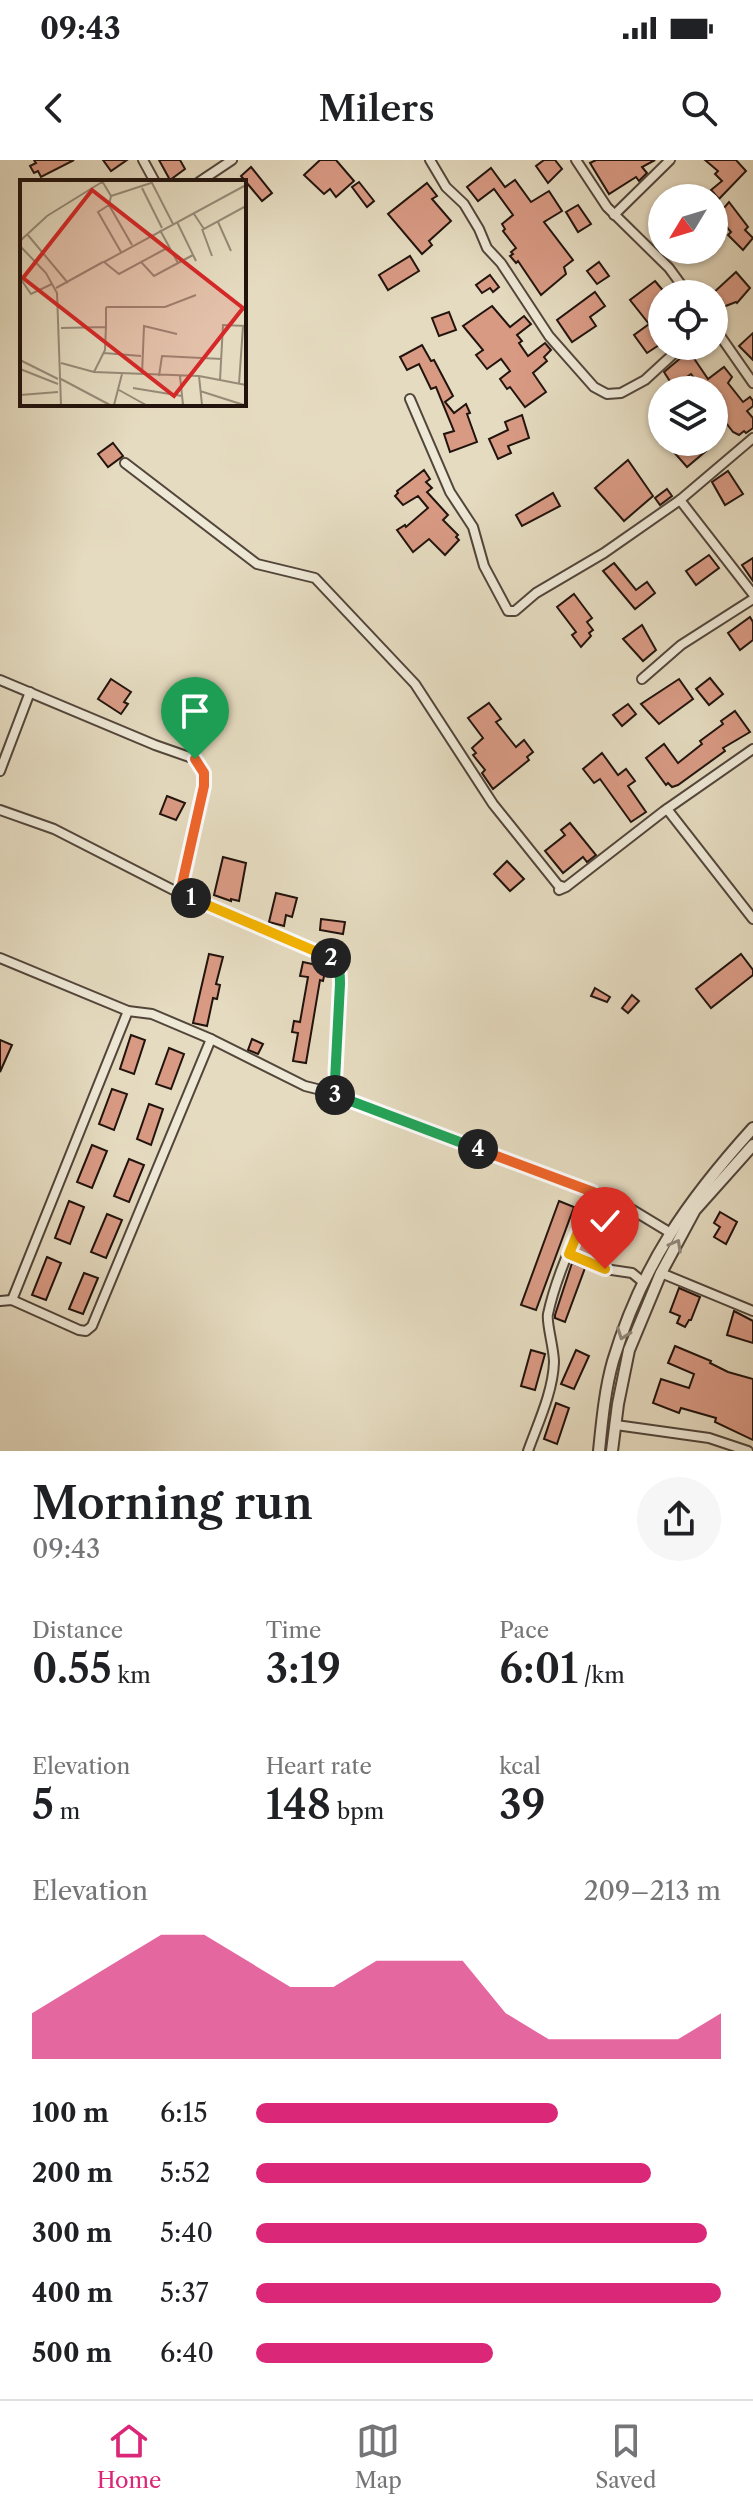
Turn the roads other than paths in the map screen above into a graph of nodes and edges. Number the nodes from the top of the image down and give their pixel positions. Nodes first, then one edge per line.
1 (143, 160) edge
2 (232, 160) edge
3 (430, 160) edge
4 (576, 160) edge
5 (670, 160) edge
6 (154, 180) edge
7 (202, 180) edge
8 (614, 215) junction
9 (678, 280) edge
10 (728, 347) edge
11 (667, 360) edge
12 (753, 383) edge
13 (410, 399) dead end
14 (753, 438) edge
15 (125, 463) dead end
16 (680, 500) junction
17 (753, 596) edge
18 (642, 679) dead end
19 (0, 680) edge
20 (30, 692) junction
21 (753, 749) edge
22 (0, 771) edge
23 (667, 809) junction
24 (0, 810) edge
25 (180, 893) junction
26 (753, 919) edge
27 (0, 958) edge
28 (128, 1011) junction
29 (211, 1039) junction
30 (325, 1091) junction
31 (753, 1128) edge
32 (753, 1145) edge
33 (593, 1192) junction
34 (669, 1232) junction
35 (569, 1254) junction
36 (661, 1273) junction
37 (643, 1282) junction
38 (12, 1300) junction
39 (0, 1301) edge
40 (753, 1311) edge
41 (616, 1425) junction
42 (528, 1451) edge
43 (599, 1451) edge
44 (612, 1451) edge
45 (748, 1451) edge

1 - 6 street
2 - 7 street
3 - 11 street
4 - 8 street
5 - 8 street
8 - 9 street
10 - 12 street
13 - 16 street
14 - 16 street
15 - 23 street
16 - 17 street
17 - 18 street
19 - 20 street
20 - 22 street
20 - 25 street
21 - 23 street
23 - 26 street
24 - 25 street
25 - 30 street
27 - 28 street
28 - 29 street
28 - 38 street
29 - 30 street
29 - 38 street
30 - 33 street
31 - 34 street
36 -> 32 street
33 - 34 street
33 - 35 street
34 - 37 street
35 - 37 street
35 - 42 street
36 - 40 street
36 - 41 street
37 -> 43 street
38 - 39 street
41 - 44 street
41 - 45 street

